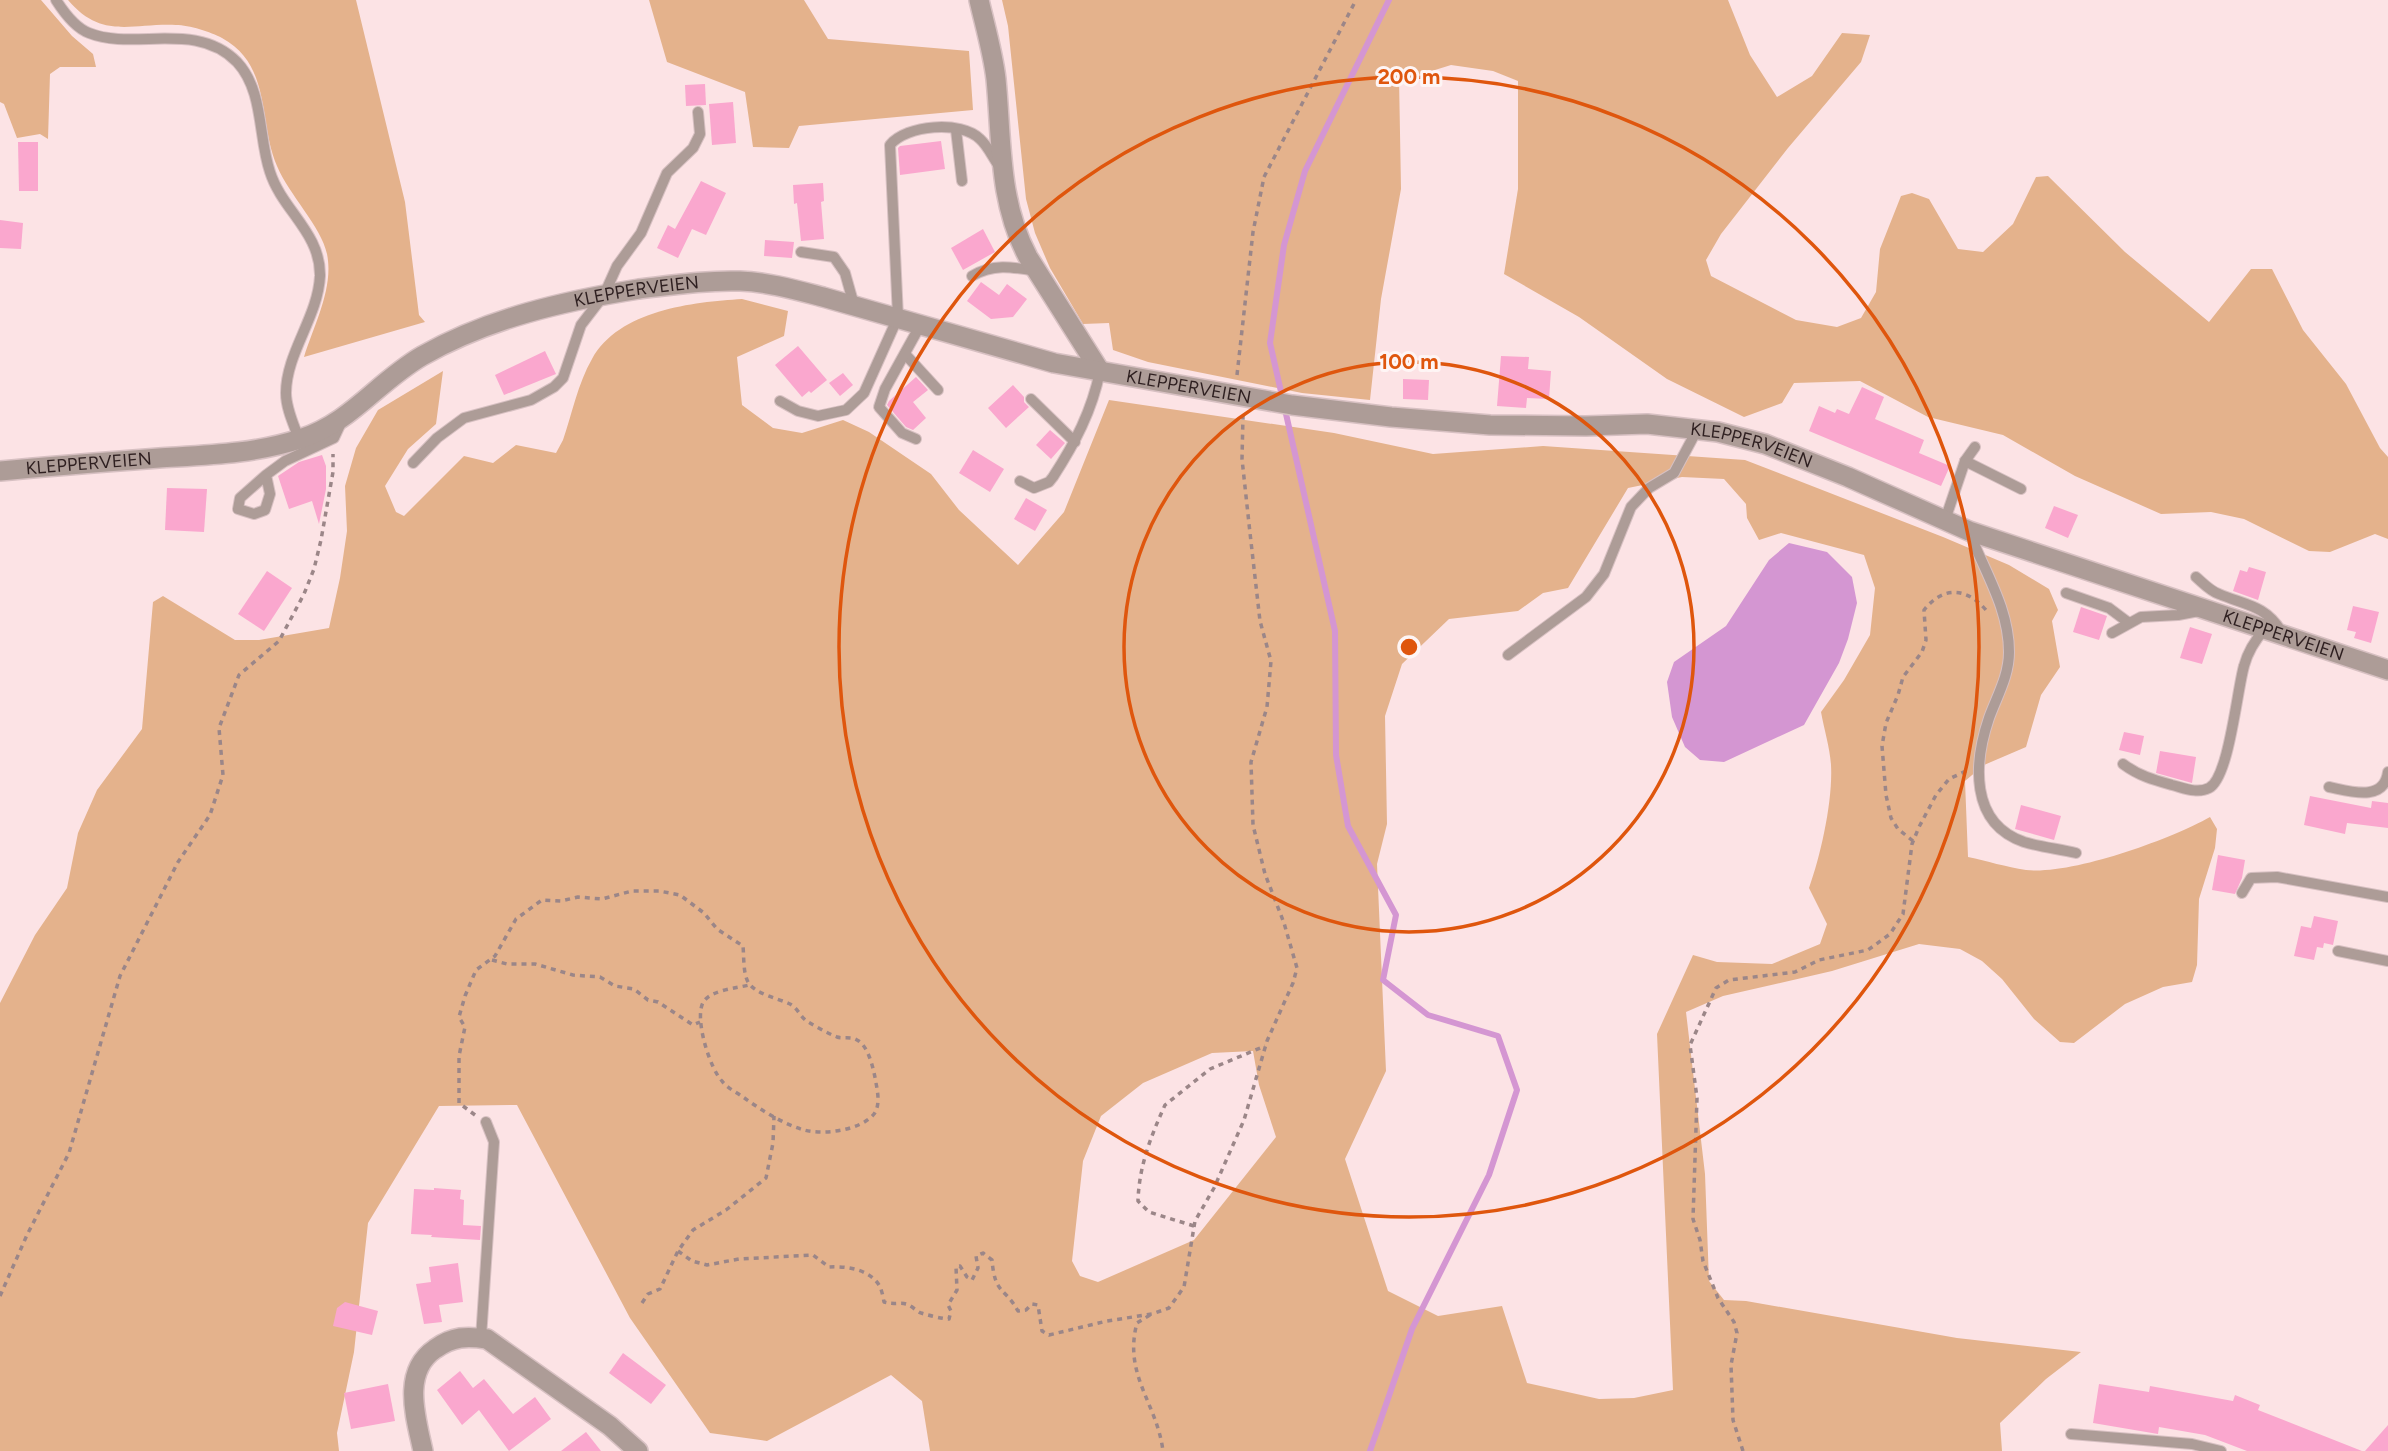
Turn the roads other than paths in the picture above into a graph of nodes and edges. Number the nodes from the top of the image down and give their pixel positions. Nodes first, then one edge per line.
1 (56, 0) edge
2 (979, 0) edge
3 (698, 112) dead end
4 (956, 130) junction
5 (1001, 169) junction
6 (962, 181) dead end
7 (801, 252) dead end
8 (1037, 271) junction
9 (972, 276) dead end
10 (604, 295) junction
11 (854, 305) junction
12 (898, 317) junction
13 (921, 324) junction
14 (905, 354) junction
15 (1100, 371) junction
16 (938, 390) dead end
17 (1031, 399) dead end
18 (780, 401) dead end
19 (343, 419) junction
20 (1698, 429) junction
21 (299, 439) junction
22 (916, 439) dead end
23 (1075, 442) junction
24 (1975, 447) dead end
25 (1965, 461) junction
26 (413, 463) dead end
27 (0, 471) edge
28 (265, 475) dead end
29 (1020, 481) dead end
30 (2021, 489) dead end
31 (1945, 520) junction
32 (1969, 531) junction
33 (2196, 577) dead end
34 (2066, 593) dead end
35 (2206, 610) junction
36 (2129, 624) junction
37 (2275, 632) junction
38 (2112, 633) dead end
39 (1508, 655) dead end
40 (2388, 670) edge
41 (2123, 764) dead end
42 (2388, 772) edge
43 (2329, 787) dead end
44 (2076, 853) dead end
45 (2242, 893) dead end
46 (2388, 897) edge
47 (2338, 951) dead end
48 (2388, 961) edge
49 (486, 1122) road end
50 (481, 1338) junction
51 (2071, 1434) dead end
52 (424, 1451) edge
53 (638, 1451) edge
54 (2221, 1451) edge

1 - 21 lane
2 - 5 street
3 - 10 lane
4 - 5 lane
4 - 6 lane
4 - 12 lane
5 - 8 street
7 - 11 lane
8 - 9 lane
8 - 15 street
10 - 11 street, KLEPPERVEIEN
10 - 19 street, KLEPPERVEIEN
10 - 26 lane
11 - 12 street, KLEPPERVEIEN
12 - 13 street, KLEPPERVEIEN
12 - 18 lane
13 - 14 lane
13 - 15 street, KLEPPERVEIEN
14 - 16 lane
14 - 22 lane
15 - 20 street, KLEPPERVEIEN
15 - 23 lane
17 - 23 lane
19 - 21 street, KLEPPERVEIEN
19 - 28 lane
20 - 31 street, KLEPPERVEIEN
20 - 39 lane
21 - 27 street, KLEPPERVEIEN
23 - 29 lane
24 - 25 lane
25 - 30 lane
25 - 31 lane
31 - 32 street, KLEPPERVEIEN
32 - 35 street, KLEPPERVEIEN
32 - 44 lane
33 - 37 lane
34 - 36 lane
35 - 36 lane
35 - 37 street, KLEPPERVEIEN
36 - 38 lane
37 - 40 street, KLEPPERVEIEN
37 - 41 lane
42 - 43 lane
45 - 46 lane
47 - 48 lane
49 - 50 lane
50 - 52 street
50 - 53 street
51 - 54 lane

